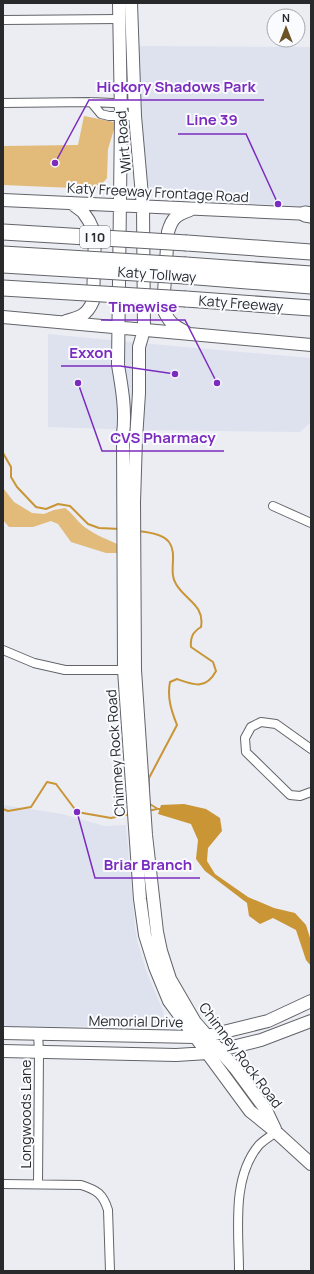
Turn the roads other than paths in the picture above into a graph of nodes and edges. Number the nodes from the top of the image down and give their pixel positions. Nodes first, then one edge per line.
1 (119, 3) edge
2 (131, 3) edge
3 (119, 19) junction
4 (3, 20) edge
5 (91, 102) junction
6 (3, 103) edge
7 (121, 110) junction
8 (134, 110) junction
9 (3, 200) edge
10 (71, 203) junction
11 (119, 206) junction
12 (143, 207) junction
13 (191, 210) junction
14 (309, 214) edge
15 (3, 232) edge
16 (311, 252) edge
17 (3, 254) edge
18 (3, 265) edge
19 (186, 270) junction
20 (311, 274) edge
21 (311, 286) edge
22 (3, 288) edge
23 (311, 308) edge
24 (3, 318) edge
25 (62, 323) junction
26 (120, 328) junction
27 (144, 330) junction
28 (191, 334) junction
29 (311, 345) edge
30 (123, 440) junction
31 (136, 440) junction
32 (129, 502) junction
33 (273, 506) dead end
34 (311, 523) edge
35 (3, 650) edge
36 (129, 670) junction
37 (311, 749) edge
38 (311, 792) edge
39 (311, 1001) edge
40 (311, 1021) edge
41 (3, 1033) edge
42 (38, 1034) junction
43 (201, 1036) junction
44 (3, 1051) edge
45 (39, 1052) junction
46 (213, 1052) junction
47 (276, 1132) junction
48 (311, 1164) edge
49 (3, 1184) edge
50 (38, 1184) junction
51 (110, 1271) edge
52 (239, 1271) edge

1 - 3 main road, Wirt Road
2 - 8 main road, Wirt Road
3 - 4 street
3 - 7 main road, Wirt Road
5 - 6 street
5 - 7 street
5 - 7 street
7 - 8 street
7 - 8 street
7 - 11 main road, Wirt Road
8 - 12 main road, Wirt Road
9 - 10 main road, Katy Freeway Frontage Road
10 - 11 main road, Katy Freeway Frontage Road
10 - 25 main road
11 - 12 main road, Katy Freeway Frontage Road
11 - 26 main road, Wirt Road
12 - 13 main road, Katy Freeway Frontage Road
12 - 27 main road, Wirt Road
13 - 14 main road, Katy Freeway Frontage Road
13 - 28 main road
15 - 16 highway, I 10, bridge
17 - 19 highway, Katy Tollway, bridge
18 - 19 highway, Katy Tollway, bridge
19 - 20 highway, Katy Tollway
19 - 21 highway, Katy Tollway
22 - 23 highway, Katy Freeway, bridge
24 - 25 main road
25 - 26 main road
26 - 27 main road
26 - 30 main road, Chimney Rock Road
27 - 28 main road
27 - 31 main road, Chimney Rock Road
28 - 29 main road
30 - 31 main road
30 - 32 main road, Chimney Rock Road
31 - 32 main road, Chimney Rock Road
32 - 36 main road, Chimney Rock Road
33 - 34 street
35 - 36 street
36 - 43 main road, Chimney Rock Road
37 - 38 street
39 - 43 main road, Memorial Drive
40 - 46 main road
41 - 42 main road, Memorial Drive
42 - 43 main road, Memorial Drive
42 - 45 street, Longwoods Lane
43 - 46 main road, Chimney Rock Road
44 - 45 main road
45 - 46 main road
45 - 50 street, Longwoods Lane
46 - 47 main road, Chimney Rock Road
47 - 48 main road, Chimney Rock Road
47 - 52 street
49 - 50 street, Longwoods Lane
50 - 51 street

